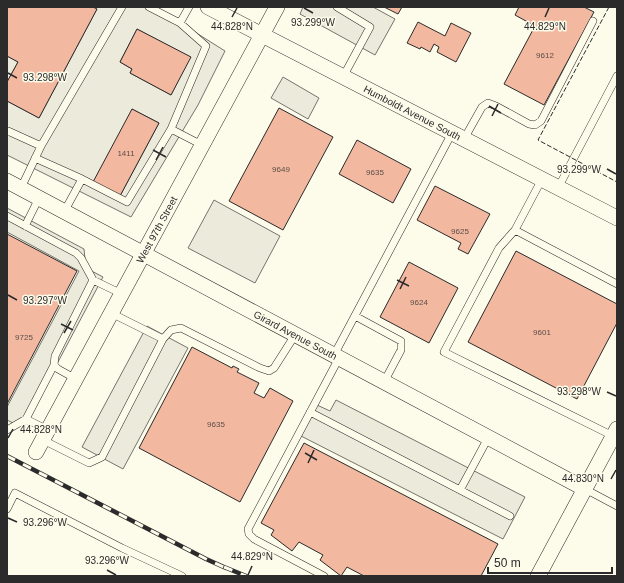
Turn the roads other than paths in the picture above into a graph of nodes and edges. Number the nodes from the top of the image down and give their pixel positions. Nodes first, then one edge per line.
1 (122, 7) edge
2 (149, 7) edge
3 (189, 7) edge
4 (208, 7) edge
5 (277, 7) edge
6 (336, 7) edge
7 (593, 21) dead end
8 (180, 23) junction
9 (262, 36) junction
10 (617, 76) edge
11 (343, 77) junction
12 (171, 130) junction
13 (7, 132) edge
14 (458, 136) junction
15 (202, 145) junction
16 (41, 146) junction
17 (35, 158) junction
18 (82, 179) junction
19 (542, 179) junction
20 (7, 181) edge
21 (21, 188) junction
22 (558, 188) junction
23 (39, 198) junction
24 (64, 212) junction
25 (7, 216) edge
26 (617, 218) edge
27 (25, 226) junction
28 (515, 230) junction
29 (144, 254) junction
30 (93, 280) junction
31 (617, 284) edge
32 (122, 294) junction
33 (111, 313) junction
34 (355, 316) junction
35 (295, 335) junction
36 (163, 339) junction
37 (336, 357) junction
38 (54, 365) junction
39 (76, 379) junction
40 (384, 382) junction
41 (310, 412) junction
42 (26, 419) junction
43 (7, 430) edge
44 (615, 433) edge
45 (488, 438) junction
46 (42, 441) junction
47 (585, 489) junction
48 (460, 490) junction
49 (617, 506) edge
50 (7, 509) edge
51 (510, 516) dead end
52 (182, 576) edge
53 (324, 576) edge
54 (538, 576) edge

1 - 16 lane
2 - 8 lane
3 - 8 lane
4 - 9 street, Humboldt Avenue South
5 - 9 street, West 97th Street
6 - 11 lane
7 - 14 lane
8 - 12 lane
9 - 11 street, Humboldt Avenue South
9 - 15 street, West 97th Street
10 - 22 lane
11 - 14 street, Humboldt Avenue South
12 - 15 lane
12 - 18 lane
13 - 16 lane
14 - 19 street, Humboldt Avenue South
14 - 34 lane
15 - 29 street, West 97th Street
16 - 17 lane
17 - 18 lane
17 - 21 lane
18 - 24 lane
19 - 22 street, Humboldt Avenue South
19 - 28 lane
20 - 21 street, Girard Avenue South
21 - 23 street, Girard Avenue South
22 - 26 street, Humboldt Avenue South
23 - 24 street, Girard Avenue South
23 - 27 lane
24 - 29 street, Girard Avenue South
25 - 27 lane
27 - 30 lane
28 - 31 lane
28 - 44 lane
29 - 32 street, West 97th Street
29 - 35 street, Girard Avenue South
30 - 32 lane
30 - 38 lane
32 - 33 street, West 97th Street
33 - 36 lane
33 - 39 street, West 97th Street
34 - 37 lane
34 - 40 lane
35 - 36 lane
35 - 37 street, Girard Avenue South
36 - 46 lane
37 - 40 street, Girard Avenue South
37 - 41 lane
38 - 39 lane
38 - 42 lane
39 - 46 street, West 97th Street
40 - 45 street, Girard Avenue South
41 - 48 lane
41 - 53 lane
42 - 43 lane
42 - 46 lane
44 - 47 street
45 - 47 street, Girard Avenue South
45 - 48 lane
47 - 49 lane
47 - 54 street
48 - 51 lane
50 - 52 lane

